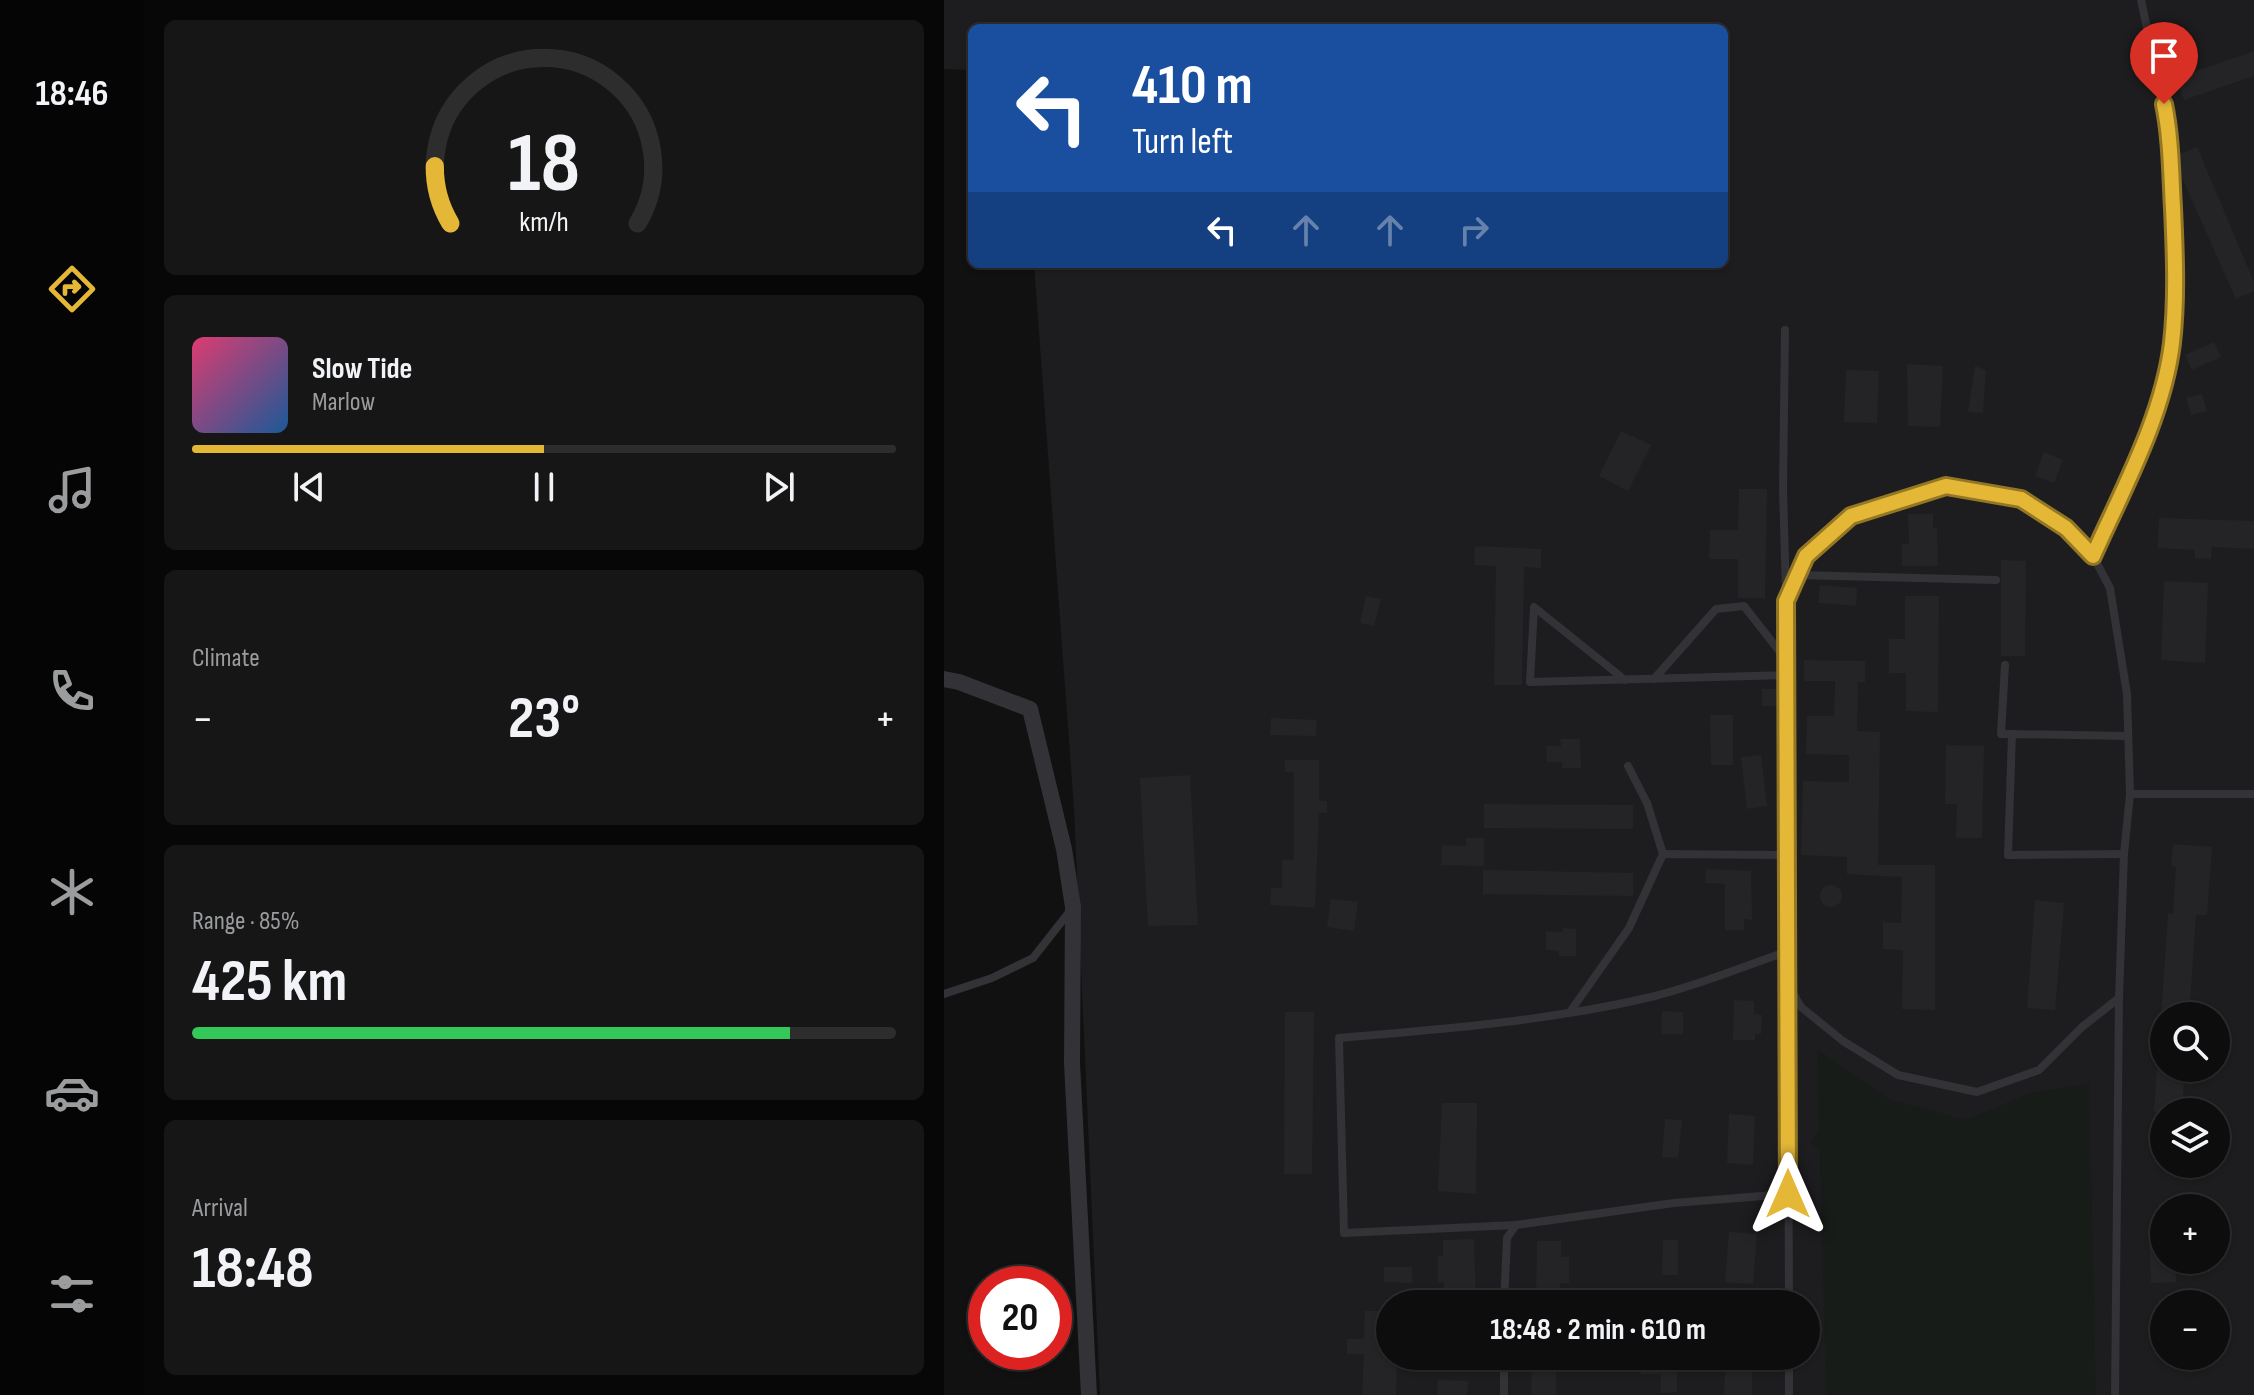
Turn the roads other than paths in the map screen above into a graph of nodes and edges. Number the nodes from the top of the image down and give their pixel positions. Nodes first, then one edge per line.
1 (2141, 0) edge
2 (1785, 330) dead end
3 (2093, 556) junction
4 (1797, 575) junction
5 (1996, 580) dead end
6 (1786, 601) junction
7 (1784, 657) junction
8 (2005, 665) dead end
9 (1785, 675) junction
10 (944, 679) edge
11 (1654, 679) junction
12 (1625, 680) junction
13 (2012, 734) junction
14 (2128, 736) junction
15 (1628, 766) dead end
16 (2130, 794) junction
17 (2254, 794) edge
18 (1663, 854) junction
19 (2124, 854) junction
20 (1787, 855) junction
21 (1073, 907) junction
22 (1789, 951) junction
23 (1788, 985) junction
24 (944, 994) edge
25 (2119, 998) junction
26 (1570, 1012) junction
27 (1788, 1194) junction
28 (1516, 1225) junction
29 (1505, 1290) edge
30 (1789, 1290) edge
31 (1504, 1370) edge
32 (1789, 1370) edge
33 (1089, 1395) edge
34 (1504, 1395) edge
35 (1789, 1395) edge
36 (2115, 1395) edge

1 - 3 lane
2 - 6 lane
3 - 4 lane
3 - 14 lane
4 - 5 lane
4 - 6 lane
6 - 7 lane
7 - 9 lane
7 - 11 lane
8 - 13 lane
9 - 11 lane
9 - 20 lane
10 - 21 street
11 - 12 lane
12 - 12 lane
13 - 14 lane
13 - 19 lane
14 - 16 lane
15 - 18 lane
16 - 17 lane
16 - 19 lane
18 - 20 lane
18 - 26 lane
19 - 25 lane
20 - 22 lane
21 - 24 lane
21 - 33 street
22 - 23 lane
22 - 26 lane
23 - 25 lane
23 - 27 lane
25 - 36 lane
26 - 28 lane
27 - 28 lane
27 - 30 lane
28 - 29 lane
31 - 34 lane
32 - 35 lane

